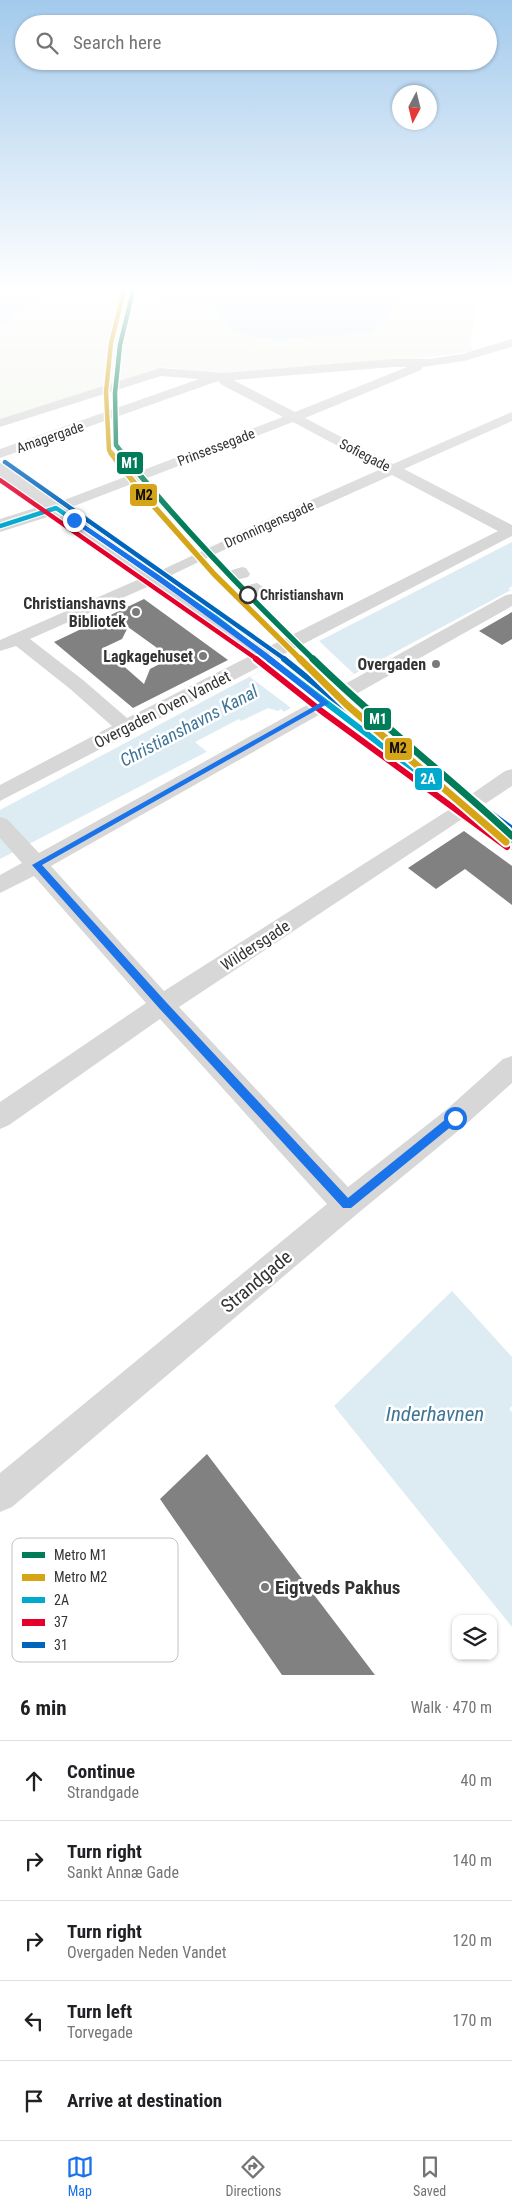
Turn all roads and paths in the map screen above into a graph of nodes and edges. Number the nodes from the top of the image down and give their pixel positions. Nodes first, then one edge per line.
1 (315, 369) edge
2 (412, 369) edge
3 (216, 377) junction
4 (512, 416) edge
5 (292, 418) junction
6 (0, 423) edge
7 (0, 454) edge
8 (0, 469) edge
9 (393, 470) junction
10 (56, 508) junction
11 (0, 526) edge
12 (511, 530) edge
13 (245, 535) joint
14 (157, 577) junction
15 (512, 599) edge
16 (18, 639) junction
17 (0, 646) edge
18 (270, 658) junction
19 (323, 702) junction
20 (125, 727) junction
21 (512, 776) edge
22 (0, 794) edge
23 (466, 808) junction
24 (0, 824) edge
25 (512, 840) edge
26 (36, 865) junction
27 (0, 885) edge
28 (162, 1005) junction
29 (512, 1067) edge
30 (0, 1117) edge
31 (347, 1205) junction
32 (0, 1495) edge

1 - 3 street
2 - 5 street, Prinsessegade
3 - 5 street, Sofiegade
3 - 6 street
3 - 7 street, Amagergade
4 - 9 street, Dronningensgade
5 - 9 street, Sofiegade
5 - 10 street, Prinsessegade
8 - 10 street
9 - 12 street, Sofiegade
9 - 13 street, Dronningensgade
10 - 11 street, Prinsessegade
10 - 14 street
12 - 18 street, Overgaden Oven Vandet
13 - 14 street, Dronningensgade
14 - 16 street, Dronningensgade
14 - 18 street
15 - 19 street
16 - 17 street, Dronningensgade
16 - 20 street
18 - 19 street
18 - 20 street, Overgaden Oven Vandet
19 - 23 street
19 - 26 street
20 - 22 street, Overgaden Oven Vandet
21 - 23 street, Wildersgade
23 - 25 street
23 - 28 street, Wildersgade
24 - 26 street
26 - 27 street
26 - 28 street
28 - 30 street, Wildersgade
28 - 31 street
29 - 31 street, Strandgade
31 - 32 street, Strandgade

